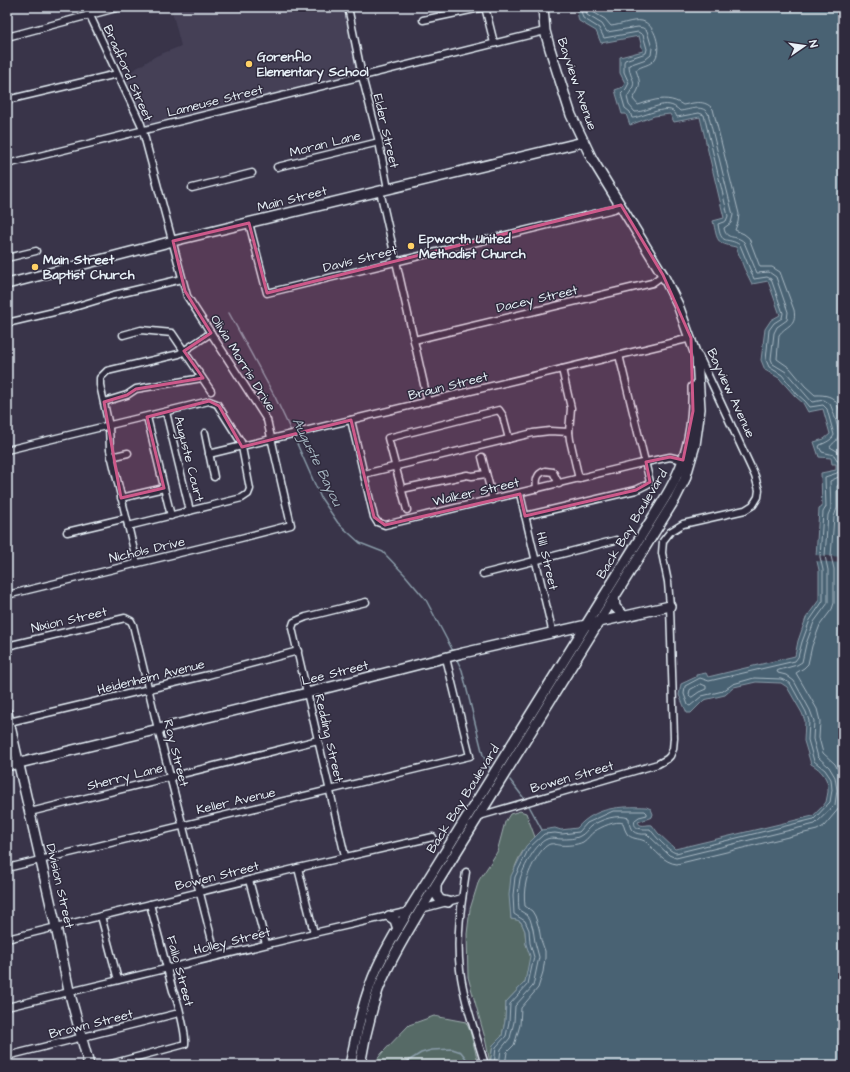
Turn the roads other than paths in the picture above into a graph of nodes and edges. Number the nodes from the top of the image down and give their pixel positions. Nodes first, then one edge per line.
1 (86, 7) edge
2 (120, 7) edge
3 (348, 7) edge
4 (543, 7) edge
5 (90, 15) junction
6 (423, 20) dead end
7 (545, 31) junction
8 (7, 37) edge
9 (494, 43) junction
10 (117, 74) junction
11 (362, 76) junction
12 (7, 100) edge
13 (142, 130) junction
14 (379, 142) junction
15 (584, 142) junction
16 (7, 164) edge
17 (277, 167) dead end
18 (252, 174) dead end
19 (192, 188) dead end
20 (384, 190) junction
21 (621, 205) junction
22 (249, 224) junction
23 (173, 241) junction
24 (36, 251) dead end
25 (7, 258) edge
26 (397, 262) junction
27 (663, 275) junction
28 (182, 279) junction
29 (7, 284) edge
30 (7, 323) edge
31 (211, 333) junction
32 (123, 335) dead end
33 (691, 338) junction
34 (414, 340) junction
35 (184, 351) junction
36 (620, 355) junction
37 (562, 369) junction
38 (202, 378) junction
39 (211, 391) dead end
40 (104, 402) junction
41 (428, 402) junction
42 (166, 412) junction
43 (147, 417) junction
44 (351, 420) junction
45 (109, 426) junction
46 (569, 432) junction
47 (205, 433) dead end
48 (509, 438) junction
49 (272, 439) junction
50 (242, 447) junction
51 (7, 450) edge
52 (128, 453) dead end
53 (210, 454) junction
54 (111, 457) junction
55 (482, 457) dead end
56 (683, 460) junction
57 (646, 462) junction
58 (395, 467) junction
59 (364, 474) junction
60 (486, 474) junction
61 (214, 477) dead end
62 (579, 479) junction
63 (559, 484) junction
64 (164, 488) junction
65 (537, 489) junction
66 (402, 490) junction
67 (520, 494) junction
68 (121, 498) junction
69 (493, 500) junction
70 (407, 510) dead end
71 (190, 511) junction
72 (171, 516) junction
73 (525, 516) junction
74 (126, 518) junction
75 (291, 525) joint
76 (128, 526) junction
77 (67, 532) dead end
78 (616, 540) dead end
79 (536, 561) junction
80 (137, 563) junction
81 (483, 574) dead end
82 (7, 594) edge
83 (614, 597) junction
84 (366, 602) dead end
85 (670, 606) junction
86 (624, 616) junction
87 (599, 622) junction
88 (133, 625) joint
89 (586, 626) junction
90 (557, 632) junction
91 (7, 646) edge
92 (573, 646) junction
93 (298, 651) junction
94 (448, 657) junction
95 (148, 690) junction
96 (307, 693) junction
97 (7, 713) edge
98 (9, 722) junction
99 (158, 729) junction
100 (318, 740) junction
101 (670, 756) joint
102 (19, 764) junction
103 (7, 766) edge
104 (171, 777) junction
105 (330, 790) junction
106 (30, 812) junction
107 (479, 816) junction
108 (183, 825) junction
109 (433, 837) dead end
110 (345, 856) junction
111 (41, 860) junction
112 (7, 868) edge
113 (298, 868) junction
114 (466, 872) dead end
115 (249, 880) junction
116 (436, 886) junction
117 (200, 892) junction
118 (462, 898) junction
119 (448, 902) junction
120 (150, 904) junction
121 (421, 909) junction
122 (408, 911) junction
123 (101, 916) junction
124 (390, 916) junction
125 (56, 927) junction
126 (398, 929) junction
127 (314, 933) junction
128 (7, 939) edge
129 (266, 944) junction
130 (216, 956) junction
131 (168, 968) junction
132 (118, 980) junction
133 (69, 991) junction
134 (7, 1007) edge
135 (179, 1013) junction
136 (81, 1038) junction
137 (7, 1056) edge
138 (89, 1065) edge
139 (107, 1065) edge
140 (350, 1065) edge
141 (360, 1065) edge
142 (485, 1065) edge

1 - 5 street, Bradford Street
2 - 5 street
3 - 11 street, Elder Street
4 - 7 main road, Bayview Avenue
5 - 8 street
5 - 10 street, Bradford Street
6 - 9 street
7 - 9 street, Lameuse Street
7 - 15 main road, Bayview Avenue
9 - 11 street, Lameuse Street
10 - 12 street
10 - 13 street, Bradford Street
11 - 13 street, Lameuse Street
11 - 14 street, Elder Street
13 - 16 street, Lameuse Street
13 - 23 street, Bradford Street
14 - 17 street, Moran Lane
14 - 20 street, Elder Street
15 - 20 main road, Main Street
15 - 21 main road, Bayview Avenue
18 - 19 street
20 - 22 main road, Main Street
20 - 26 street
21 - 26 street, Davis Street
21 - 27 main road, Bayview Avenue
22 - 23 main road, Main Street
22 - 26 street, Davis Street
23 - 28 street, Olivia Morris Drive
23 - 29 main road, Main Street
24 - 25 street
26 - 34 street
27 - 33 main road, Bayview Avenue
27 - 34 street, Dacey Street
28 - 30 street
28 - 31 street, Olivia Morris Drive
31 - 35 street
31 - 49 street, Olivia Morris Drive
32 - 35 street
33 - 36 street, Braun Street
33 - 56 main road, Back Bay Boulevard
33 - 83 main road, Back Bay Boulevard
33 - 85 street, Bayview Avenue
34 - 41 street
35 - 38 street
35 - 40 street
36 - 37 street, Braun Street
36 - 57 street
37 - 41 street, Braun Street
37 - 46 street
38 - 39 street
38 - 40 street
40 - 45 street
41 - 44 street, Braun Street
42 - 43 street, Auguste Court
42 - 50 street, Auguste Court
42 - 71 street, Auguste Court
43 - 45 street, Auguste Court
43 - 64 street
44 - 49 street, Braun Street
44 - 59 street, Walker Street
45 - 51 street, Auguste Court
45 - 54 street
46 - 48 street
46 - 62 street
47 - 53 street
48 - 58 street
48 - 58 street
49 - 50 street, Braun Street
49 - 75 street, Olivia Morris Drive
50 - 53 street, Braun Street
50 - 71 street, Auguste Court
52 - 54 street
53 - 61 street
54 - 68 street
55 - 60 street
56 - 57 street, Walker Street
56 - 89 main road, Back Bay Boulevard
57 - 62 street, Walker Street
57 - 73 street
58 - 59 street
58 - 66 street
59 - 69 street, Walker Street
60 - 66 street
60 - 69 street
62 - 63 street, Walker Street
63 - 65 street, Walker Street
63 - 65 street
64 - 68 street
64 - 72 street
65 - 67 street, Walker Street
66 - 70 street
67 - 69 street, Walker Street
67 - 73 street, Hill Street
68 - 74 street
71 - 72 street, Auguste Court
72 - 76 street, Auguste Court
73 - 79 street, Hill Street
74 - 76 street
74 - 77 street
75 - 80 street, Nichols Drive
76 - 80 street
78 - 79 street
79 - 81 street
79 - 90 street, Hill Street
80 - 82 street, Nichols Drive
83 - 86 main road
83 - 87 main road, Back Bay Boulevard
84 - 93 street, Redding Street
85 - 86 main road, Lee Street
85 - 101 street, Bayview Avenue
86 - 87 main road, Lee Street
87 - 89 main road, Lee Street
87 - 107 main road, Back Bay Boulevard
88 - 91 street, Nixion Street
88 - 95 street, Roy Street
89 - 90 main road, Lee Street
89 - 92 main road, Back Bay Boulevard
90 - 92 main road
90 - 94 main road, Lee Street
92 - 122 main road, Back Bay Boulevard
93 - 95 street, Heidenheim Avenue
93 - 96 street, Redding Street
94 - 96 main road, Lee Street
94 - 105 street, Keller Avenue
95 - 98 street, Heidenheim Avenue
95 - 99 street, Roy Street
96 - 99 main road, Lee Street
96 - 100 street, Redding Street
97 - 98 main road, Division Street
98 - 102 main road, Division Street
99 - 102 main road, Lee Street
99 - 104 street, Roy Street
100 - 104 street, Sherry Lane
100 - 105 street, Redding Street
101 - 107 street, Bowen Street
102 - 103 main road, Lee Street
102 - 106 main road, Division Street
104 - 106 street, Sherry Lane
104 - 108 street, Roy Street
105 - 108 street, Keller Avenue
105 - 110 street, Redding Street
106 - 111 main road, Division Street
107 - 116 main road, Back Bay Boulevard
108 - 111 street, Keller Avenue
108 - 117 street, Roy Street
109 - 110 street, Bowen Street
110 - 113 street, Bowen Street
111 - 112 street, Keller Avenue
111 - 125 main road, Division Street
113 - 115 street, Bowen Street
113 - 127 street
114 - 118 street
115 - 117 street, Bowen Street
115 - 129 street
116 - 119 main road
116 - 121 main road, Back Bay Boulevard
117 - 120 street, Bowen Street
117 - 130 street, Roy Street
118 - 119 street, Holley Street
118 - 142 street
119 - 121 street, Holley Street
120 - 123 street, Bowen Street
120 - 131 street, Fallo Street
121 - 122 street, Holley Street
121 - 141 main road, Back Bay Boulevard
122 - 124 street, Holley Street
122 - 126 main road, Back Bay Boulevard
123 - 125 street, Bowen Street
123 - 132 street
124 - 126 main road
124 - 127 street, Holley Street
125 - 128 street, Bowen Street
125 - 133 main road, Division Street
126 - 140 main road, Back Bay Boulevard
127 - 129 street, Holley Street
129 - 130 street, Holley Street
130 - 131 street, Holley Street
131 - 132 street, Holley Street
131 - 135 street, Fallo Street
132 - 133 street, Holley Street
133 - 134 street, Holley Street
133 - 136 main road, Division Street
135 - 136 street, Brown Street
135 - 139 street, Fallo Street
136 - 137 street, Brown Street
136 - 138 main road, Division Street

